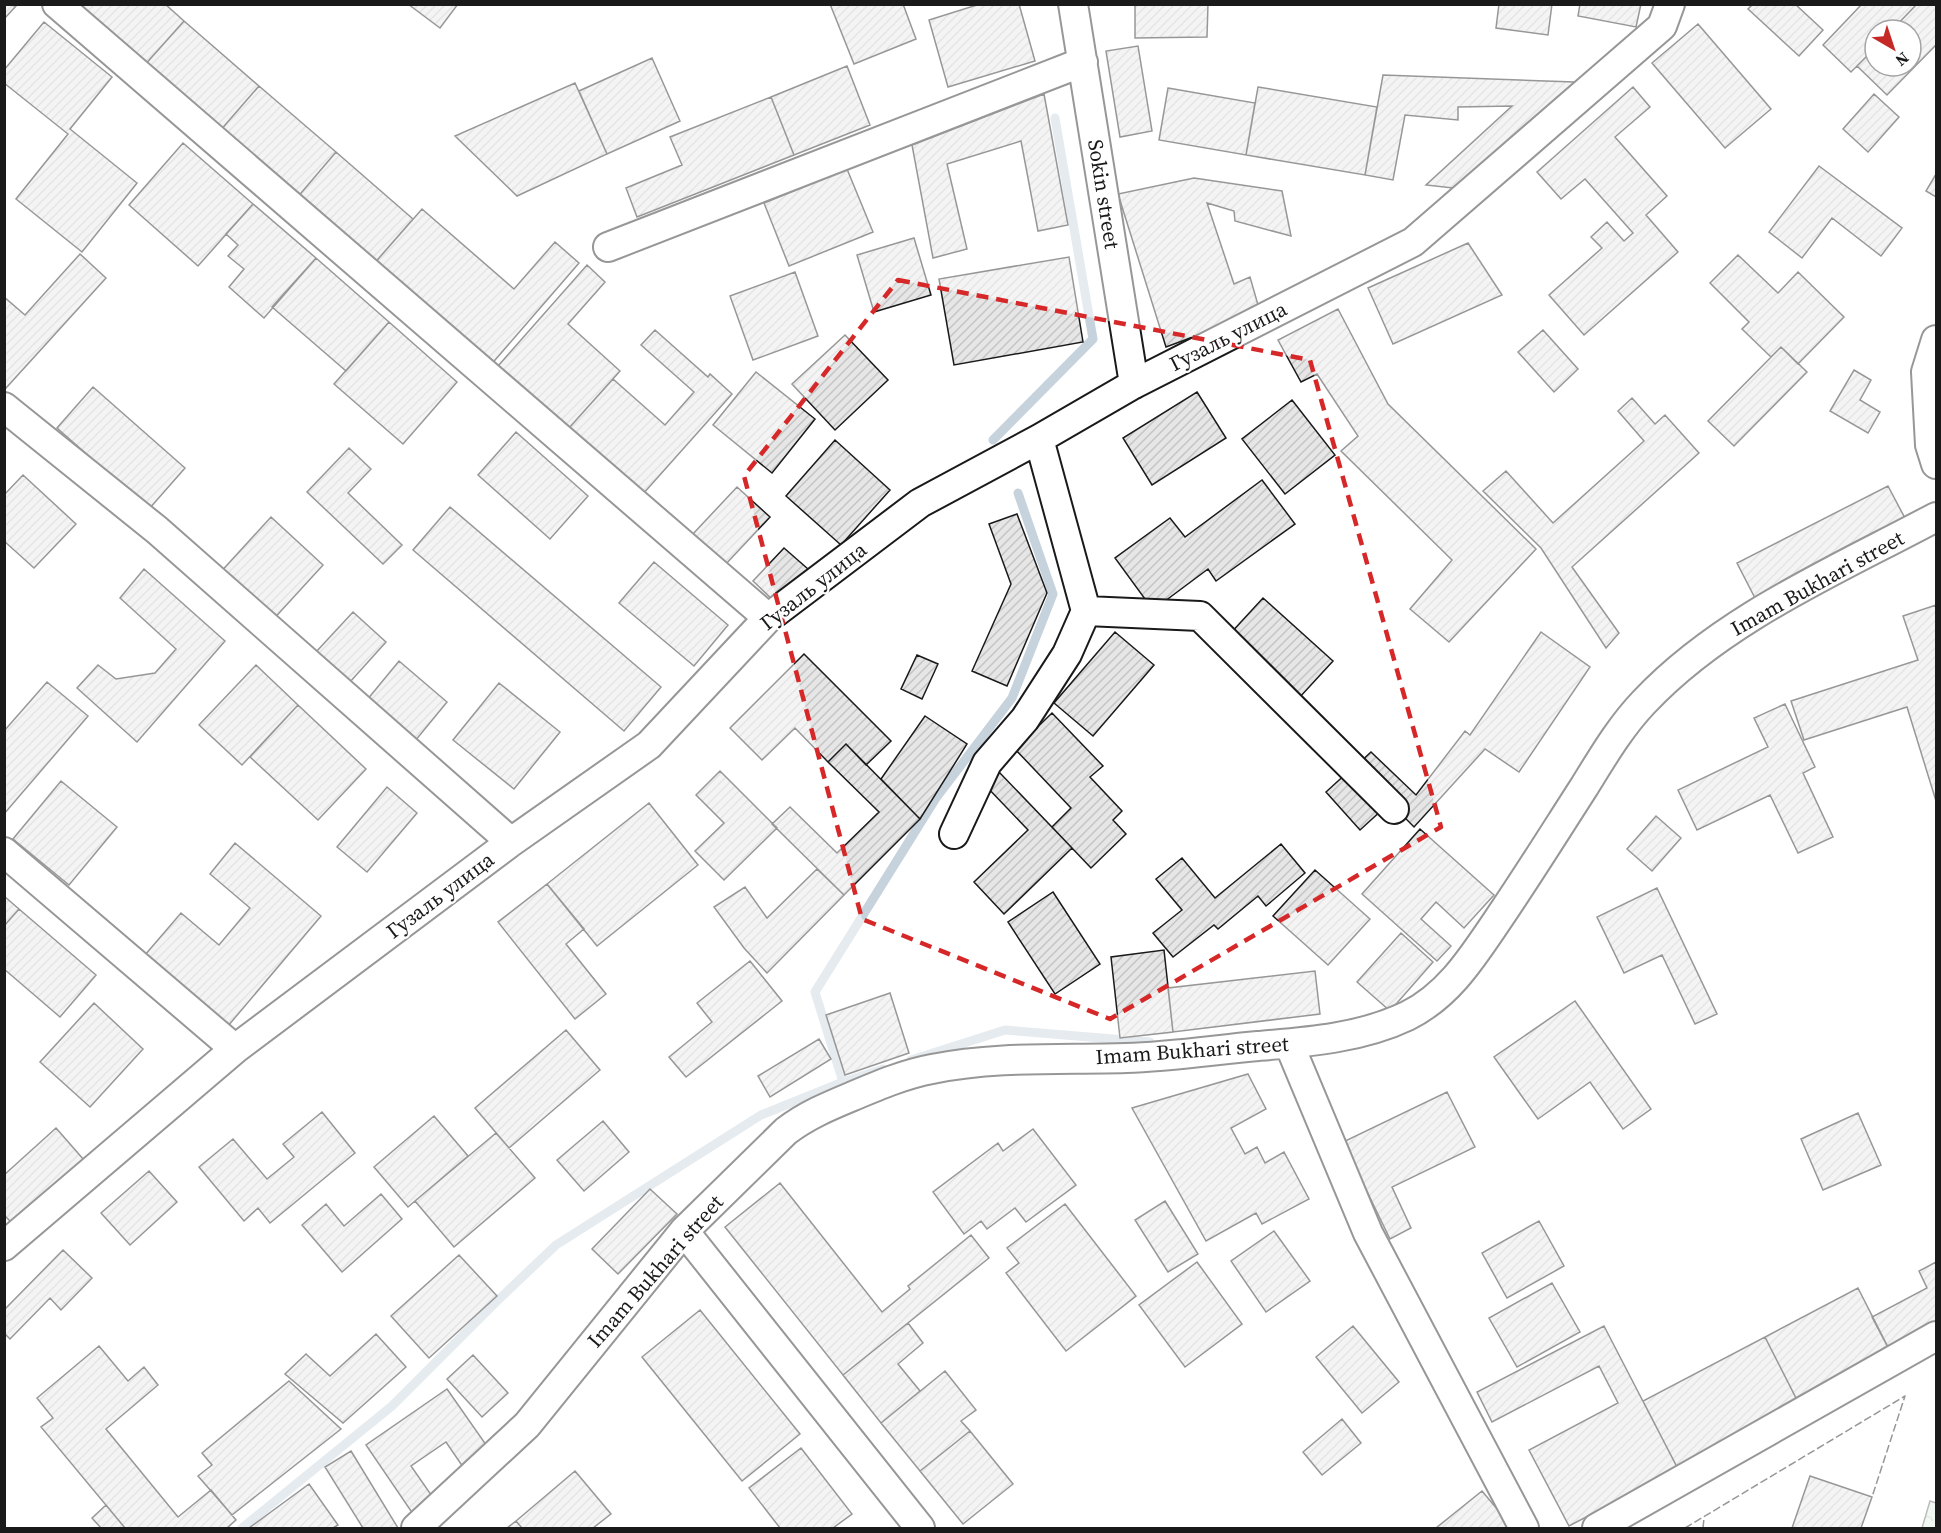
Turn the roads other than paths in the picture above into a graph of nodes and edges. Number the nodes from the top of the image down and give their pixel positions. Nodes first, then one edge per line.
1 (57, 4) edge
2 (1073, 4) edge
3 (1670, 4) edge
4 (1083, 62) junction
5 (608, 247) dead end
6 (1936, 340) edge
7 (1134, 384) junction
8 (4, 407) edge
9 (1039, 439) junction
10 (1936, 464) edge
11 (1936, 517) edge
12 (1086, 611) junction
13 (768, 618) junction
14 (1394, 809) dead end
15 (954, 834) dead end
16 (511, 842) junction
17 (4, 852) edge
18 (1289, 1044) junction
19 (235, 1049) junction
20 (684, 1231) junction
21 (4, 1246) edge
22 (1936, 1336) edge
23 (416, 1528) edge
24 (920, 1528) edge
25 (1524, 1528) edge
26 (1598, 1528) edge

1 - 13 street
2 - 4 street, Sokin street
3 - 7 street, Гузаль улица
4 - 5 street
4 - 7 street, Sokin street
6 - 10 street
7 - 9 street, Гузаль улица
8 - 16 street
9 - 12 street
9 - 13 street, Гузаль улица
11 - 18 street, Imam Bukhari street
12 - 14 street
12 - 15 street
13 - 16 street, Гузаль улица
16 - 19 street, Гузаль улица
17 - 19 street
18 - 20 street, Imam Bukhari street
18 - 25 street
19 - 21 street, Гузаль улица
20 - 23 street, Imam Bukhari street
20 - 24 street
22 - 26 street

